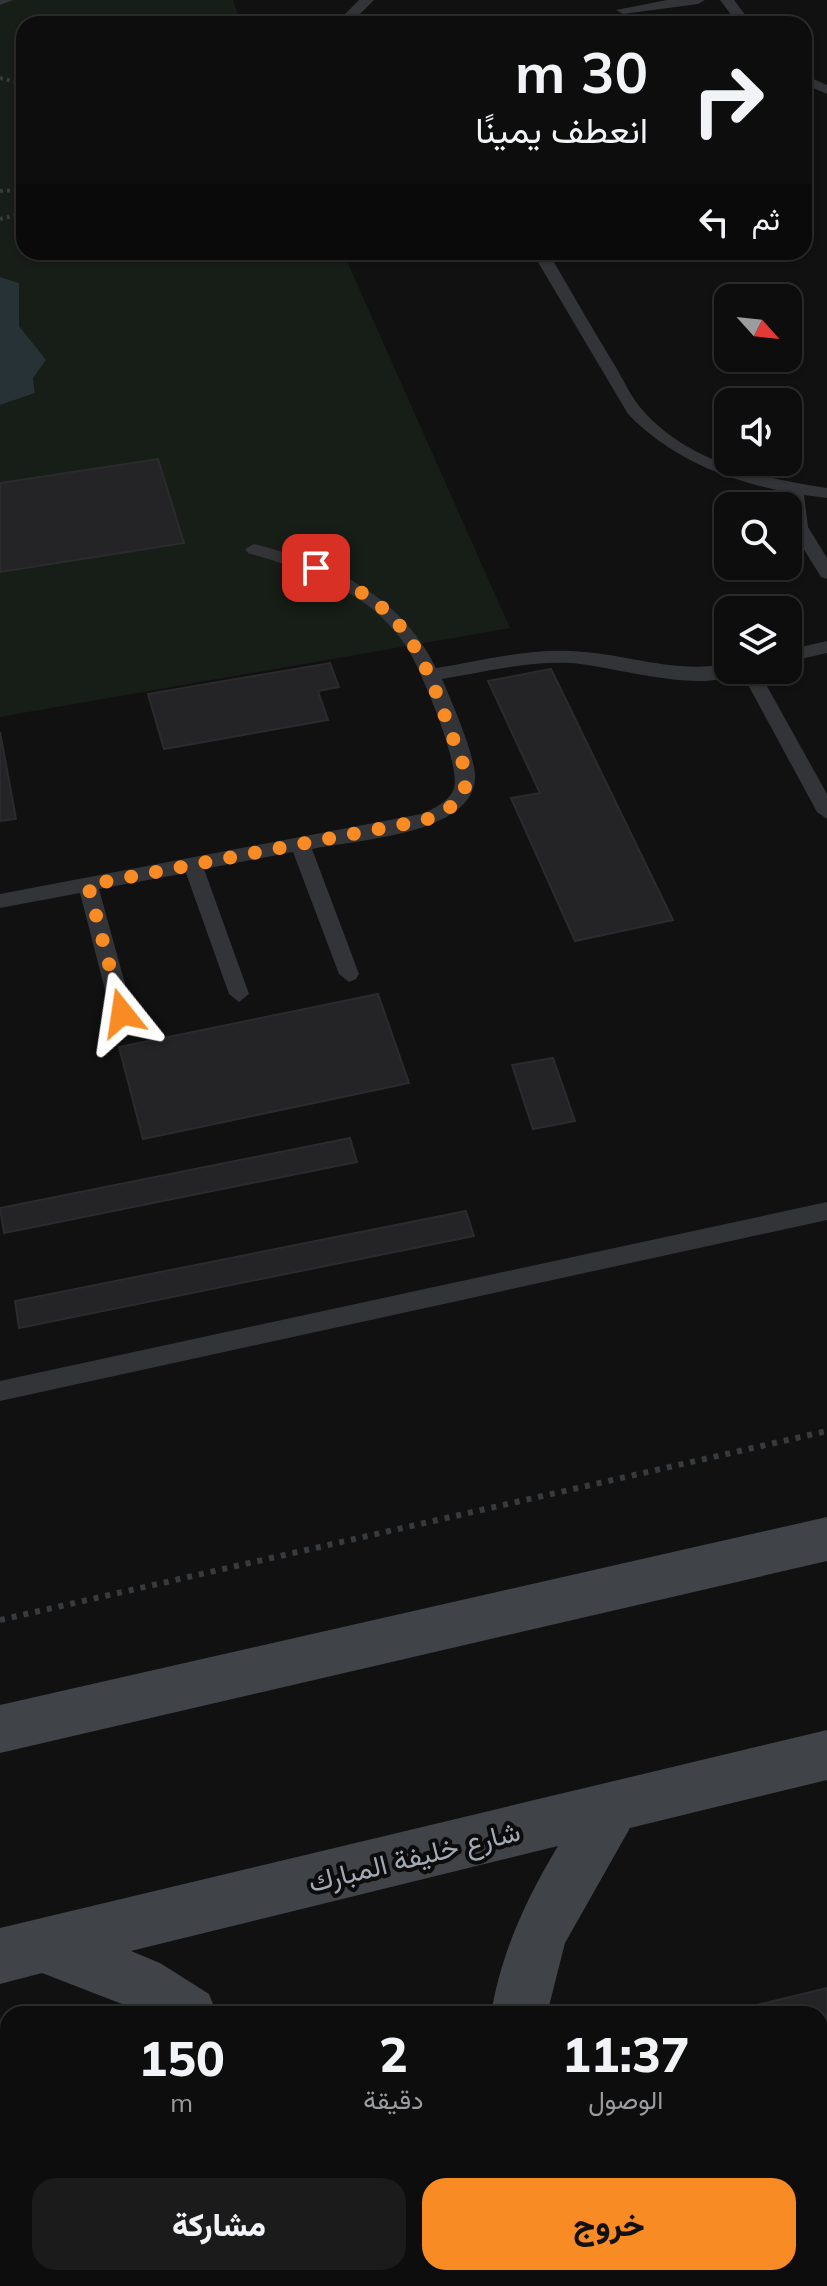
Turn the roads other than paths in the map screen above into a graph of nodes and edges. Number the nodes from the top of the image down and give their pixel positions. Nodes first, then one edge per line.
1 (7, 0) edge
2 (367, 0) edge
3 (698, 0) edge
4 (0, 1) edge
5 (620, 5) edge
6 (352, 16) edge
7 (545, 260) edge
8 (795, 489) junction
9 (827, 493) edge
10 (254, 549) dead end
11 (827, 573) edge
12 (827, 647) edge
13 (802, 653) edge
14 (714, 672) edge
15 (430, 675) junction
16 (757, 684) edge
17 (827, 812) edge
18 (300, 844) junction
19 (193, 865) junction
20 (88, 885) junction
21 (0, 901) edge
22 (349, 974) dead end
23 (239, 994) dead end
24 (122, 1013) dead end
25 (827, 1211) edge
26 (0, 1391) edge
27 (827, 1539) edge
28 (0, 1729) edge
29 (827, 1755) edge
30 (613, 1807) junction
31 (21, 1951) edge
32 (176, 2006) edge
33 (520, 2006) edge

1 - 4 lane
2 - 6 lane
3 - 5 lane
7 - 8 lane
8 - 9 lane
8 - 11 lane
10 - 15 lane
12 - 13 lane
14 - 15 lane
15 - 18 lane
16 - 17 lane
18 - 19 lane
18 - 22 lane
19 - 20 lane
19 - 23 lane
20 - 21 lane
20 - 24 lane
25 - 26 lane
27 - 28 main road
29 - 30 main road, شارع خليفة المبارك
30 - 31 main road, شارع خليفة المبارك
30 - 33 main road
31 - 32 main road

